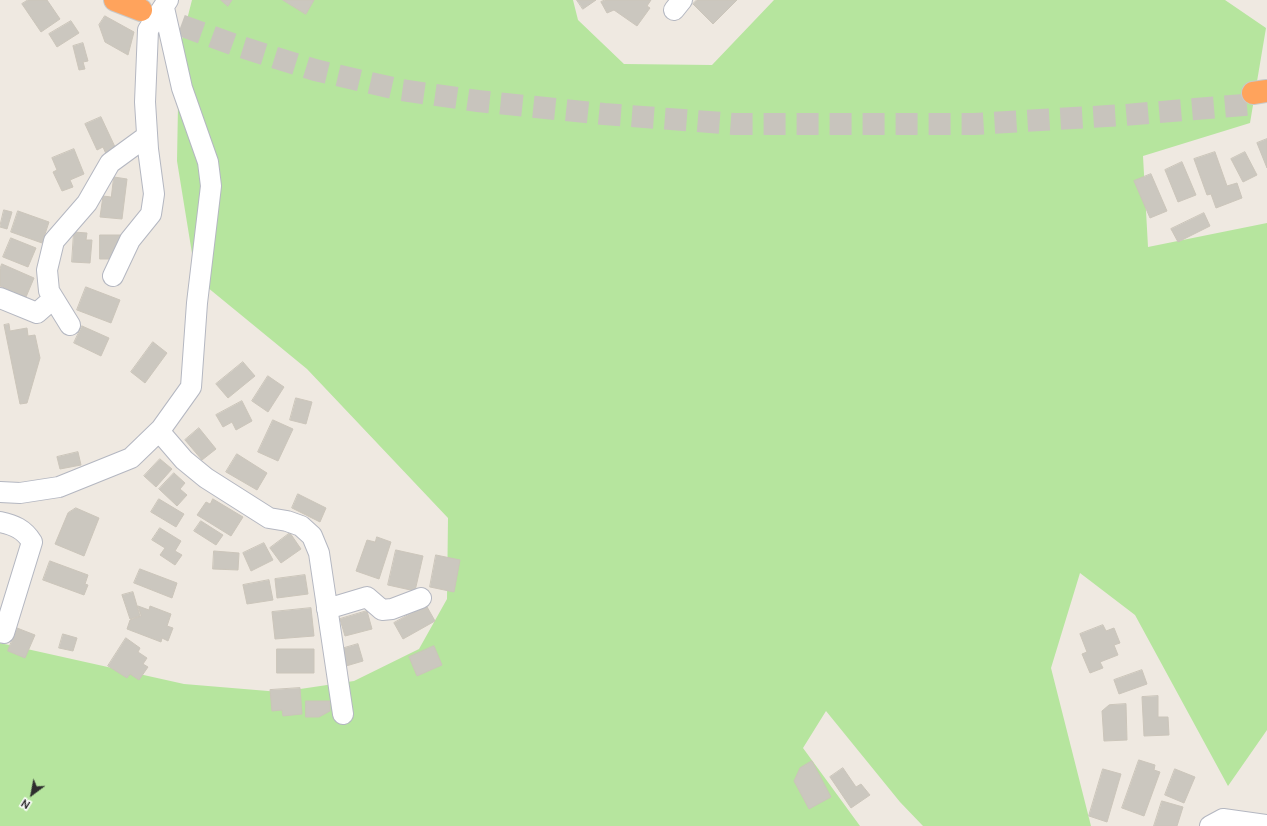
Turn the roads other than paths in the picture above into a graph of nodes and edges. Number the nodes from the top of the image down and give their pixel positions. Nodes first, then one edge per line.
1 (115, 0) edge
2 (166, 4) edge
3 (141, 10) tunnel mouth
4 (147, 136) junction
5 (113, 276) dead end
6 (0, 298) edge
7 (53, 298) junction
8 (70, 325) dead end
9 (159, 432) junction
10 (0, 492) edge
11 (0, 522) edge
12 (421, 598) dead end
13 (327, 609) junction
14 (4, 633) dead end
15 (343, 714) dead end
16 (1267, 825) edge
17 (1210, 826) edge

1 - 3 highway
2 - 4 street
2 - 9 street
4 - 5 street
4 - 7 street
6 - 7 street
7 - 8 street
9 - 10 street
9 - 13 street
11 - 14 street
12 - 13 street
13 - 15 street
16 - 17 street

